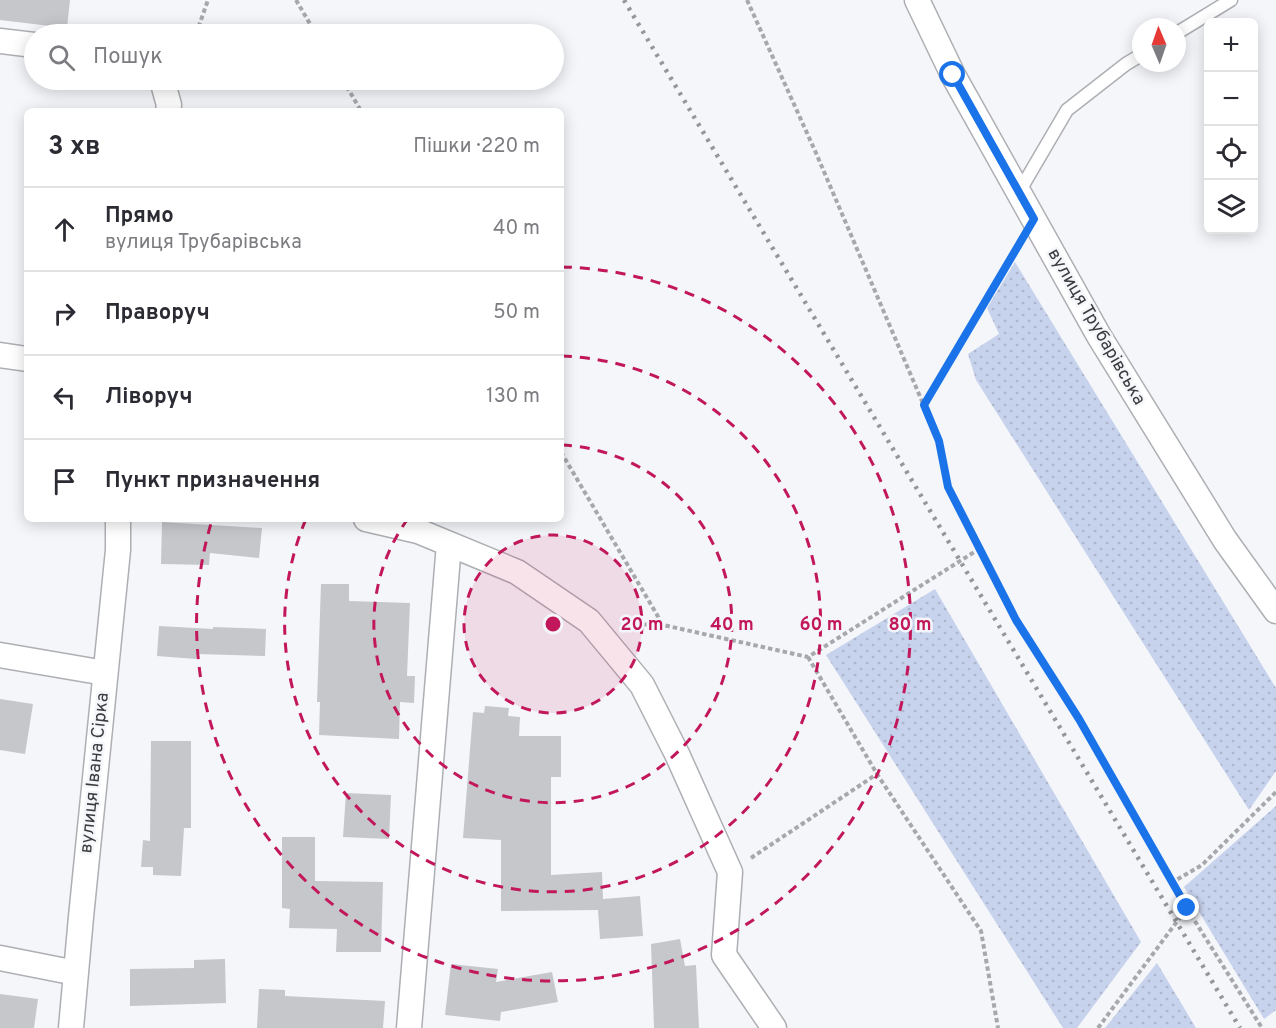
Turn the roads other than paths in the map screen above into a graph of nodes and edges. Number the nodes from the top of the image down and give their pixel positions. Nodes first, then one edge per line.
1 (917, 0) edge
2 (1231, 0) edge
3 (1186, 28) edge
4 (0, 41) edge
5 (24, 44) edge
6 (1132, 60) edge
7 (165, 90) edge
8 (168, 108) edge
9 (1019, 192) junction
10 (0, 355) edge
11 (24, 359) edge
12 (118, 522) edge
13 (379, 522) edge
14 (449, 544) junction
15 (1276, 611) edge
16 (0, 655) edge
17 (105, 673) junction
18 (0, 958) edge
19 (76, 973) junction
20 (71, 1028) edge
21 (409, 1028) edge
22 (774, 1028) edge

1 - 9 street, вулиця Трубарівська
2 - 3 lane
4 - 5 street
6 - 9 lane
7 - 8 street
9 - 15 street, вулиця Трубарівська
10 - 11 street
12 - 17 street, вулиця Івана Сірка
13 - 14 street
14 - 21 street
14 - 22 street
16 - 17 street
17 - 19 street, вулиця Івана Сірка
18 - 19 street
19 - 20 street, вулиця Івана Сірка

